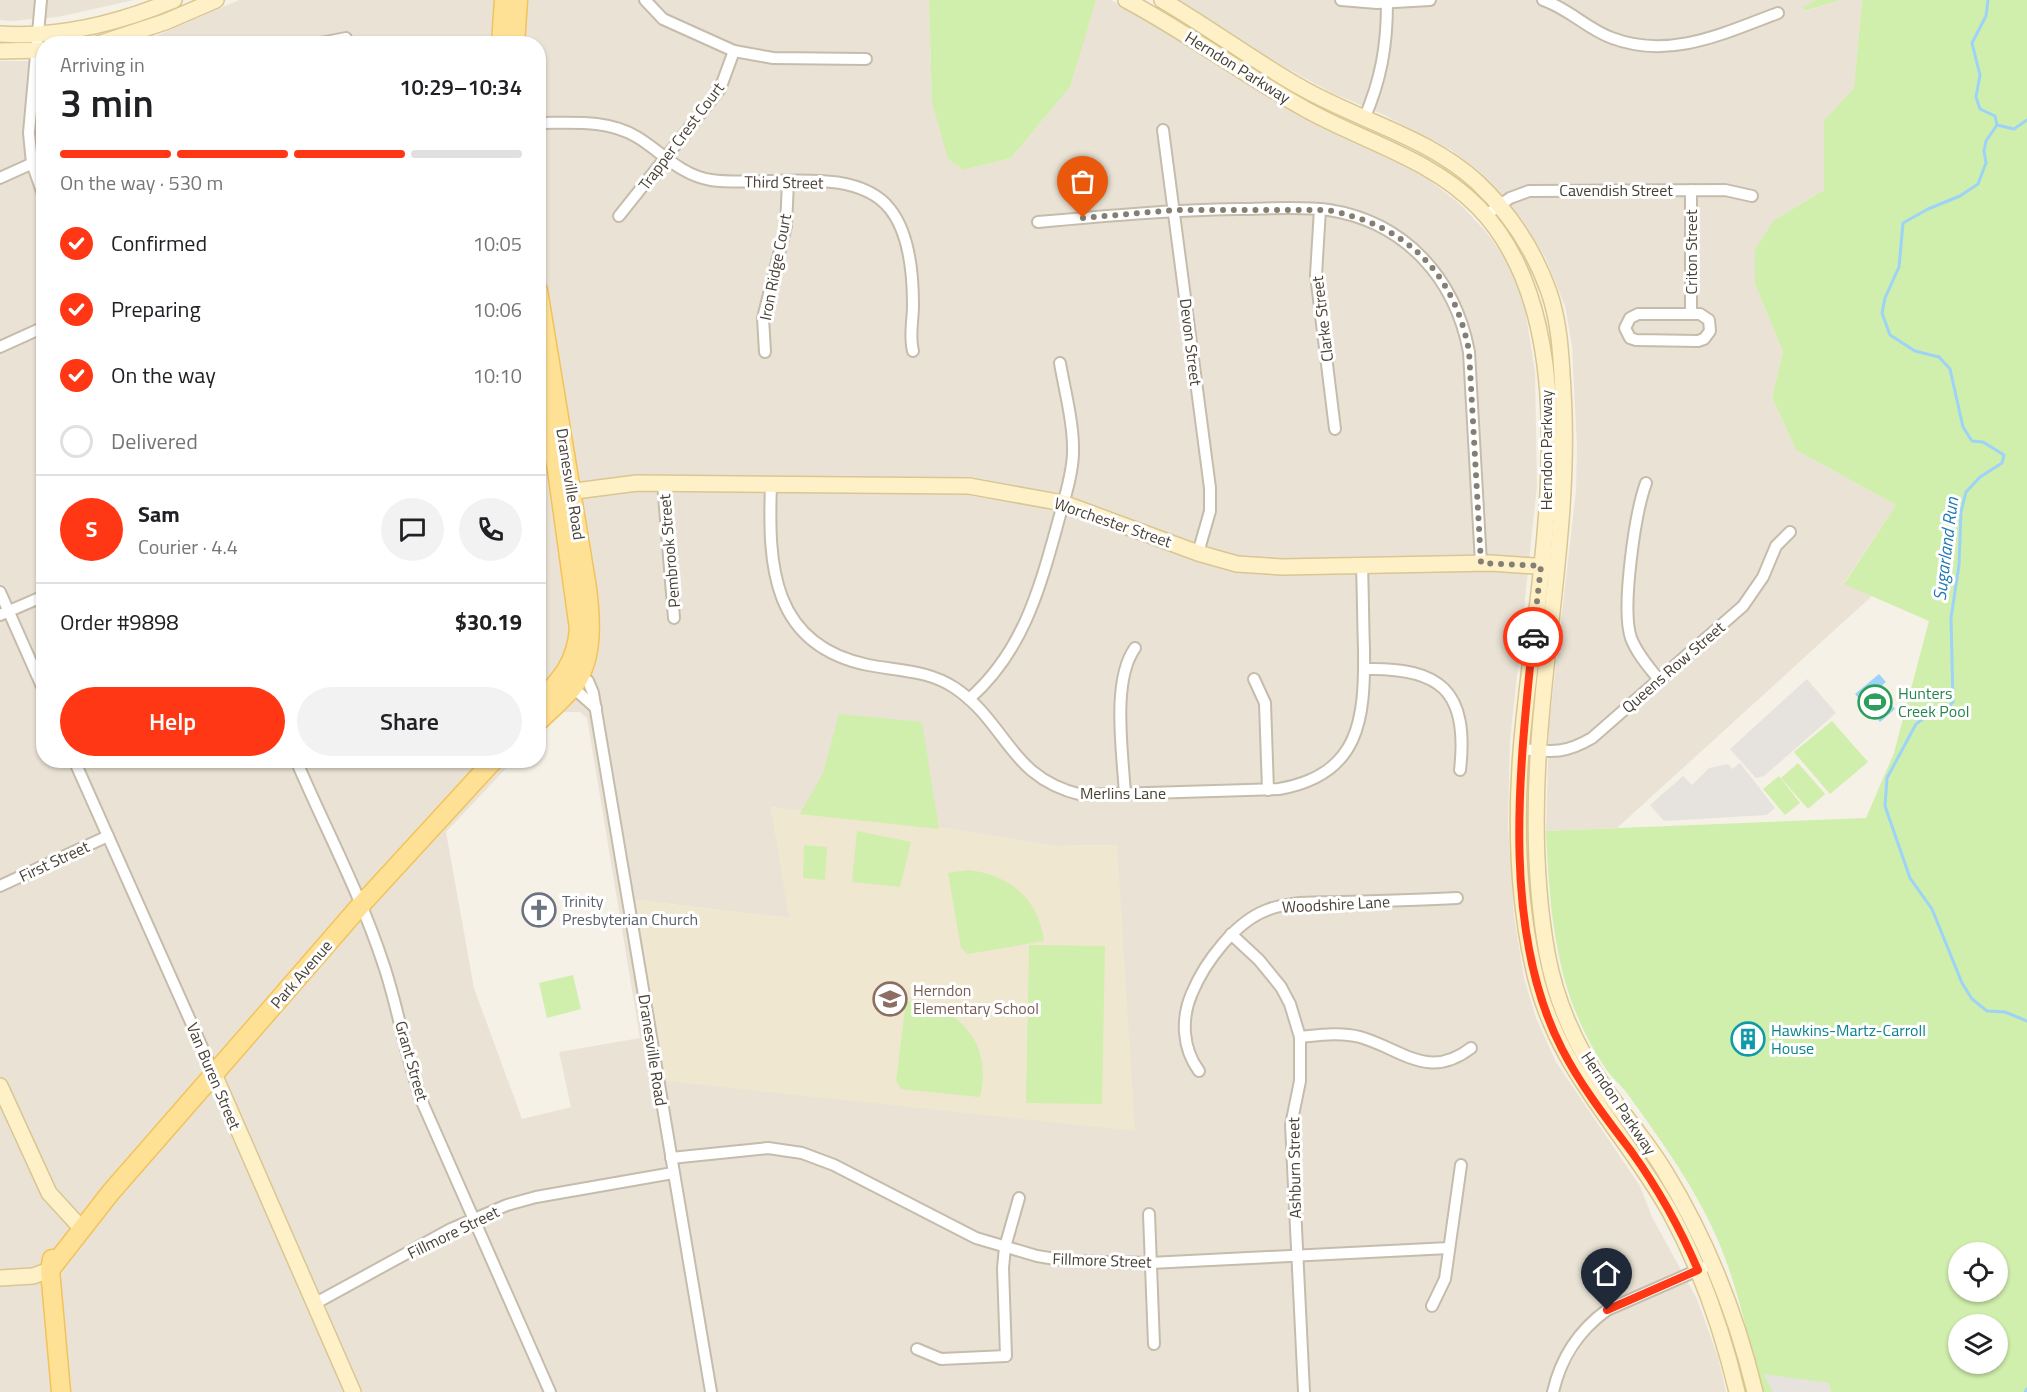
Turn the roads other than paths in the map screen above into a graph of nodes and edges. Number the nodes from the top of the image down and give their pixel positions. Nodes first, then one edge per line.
1 (41, 0) edge
2 (174, 0) edge
3 (216, 0) edge
4 (504, 0) edge
5 (519, 0) edge
6 (645, 0) edge
7 (1126, 0) edge
8 (1162, 0) edge
9 (1341, 0) edge
10 (1430, 0) edge
11 (1543, 0) edge
12 (1387, 3) junction
13 (1778, 13) dead end
14 (0, 34) edge
15 (37, 34) junction
16 (124, 36) edge
17 (502, 36) edge
18 (516, 36) edge
19 (36, 50) edge
20 (0, 51) edge
21 (734, 51) junction
22 (866, 59) dead end
23 (36, 80) edge
24 (1364, 119) junction
25 (546, 123) edge
26 (1163, 130) dead end
27 (665, 158) junction
28 (36, 161) edge
29 (32, 163) junction
30 (36, 174) edge
31 (0, 178) edge
32 (788, 182) junction
33 (1691, 190) junction
34 (1752, 196) dead end
35 (1500, 205) junction
36 (1320, 209) junction
37 (1174, 210) junction
38 (619, 216) dead end
39 (1485, 216) junction
40 (1038, 222) dead end
41 (1691, 314) junction
42 (36, 331) edge
43 (0, 347) edge
44 (546, 350) edge
45 (913, 351) dead end
46 (765, 352) dead end
47 (1060, 363) dead end
48 (546, 410) edge
49 (1335, 429) dead end
50 (663, 483) junction
51 (1646, 483) dead end
52 (771, 484) junction
53 (565, 493) junction
54 (1063, 503) junction
55 (1790, 532) dead end
56 (1198, 553) junction
57 (1481, 563) junction
58 (1362, 566) junction
59 (1541, 566) junction
60 (1558, 568) junction
61 (0, 592) edge
62 (36, 600) edge
63 (4, 614) edge
64 (674, 618) dead end
65 (1135, 648) dead end
66 (1364, 669) junction
67 (36, 676) edge
68 (1254, 679) dead end
69 (1659, 680) junction
70 (572, 681) junction
71 (546, 699) edge
72 (969, 699) junction
73 (546, 712) edge
74 (1521, 749) junction
75 (1539, 751) junction
76 (78, 768) edge
77 (300, 768) edge
78 (487, 768) edge
79 (1460, 770) dead end
80 (1268, 790) junction
81 (1125, 795) junction
82 (108, 836) junction
83 (0, 886) edge
84 (1457, 898) dead end
85 (360, 906) junction
86 (1231, 934) junction
87 (1300, 1037) junction
88 (1471, 1048) dead end
89 (1199, 1071) dead end
90 (214, 1074) junction
91 (0, 1086) edge
92 (671, 1158) junction
93 (1461, 1165) dead end
94 (673, 1173) junction
95 (1019, 1198) dead end
96 (1149, 1214) dead end
97 (473, 1218) junction
98 (79, 1225) junction
99 (1005, 1247) junction
100 (1449, 1248) junction
101 (1297, 1256) junction
102 (1150, 1263) junction
103 (1714, 1263) junction
104 (0, 1270) edge
105 (50, 1270) junction
106 (1698, 1270) junction
107 (0, 1278) edge
108 (314, 1304) junction
109 (1432, 1306) dead end
110 (1154, 1344) dead end
111 (917, 1349) dead end
112 (61, 1392) edge
113 (353, 1392) edge
114 (550, 1392) edge
115 (711, 1392) edge
116 (1304, 1392) edge
117 (1553, 1392) edge
118 (1737, 1392) edge
119 (1755, 1392) edge

1 - 15 street
2 - 15 main road
3 - 16 main road
4 - 17 main road
5 - 18 main road
6 - 21 street
7 - 39 main road, Herndon Parkway
8 - 24 main road, Herndon Parkway
9 - 12 street
10 - 12 street
11 - 13 street
12 - 24 street
14 - 15 main road
19 - 20 main road
21 - 22 street
21 - 27 street, Trapper Crest Court
23 - 29 street
24 - 35 main road, Herndon Parkway
25 - 27 street, Third Street
26 - 37 street, Devon Street
27 - 32 street, Third Street
27 - 38 street, Trapper Crest Court
28 - 29 street
29 - 30 street
29 - 31 street
32 - 45 street, Third Street
32 - 46 street, Iron Ridge Court
33 - 34 street, Cavendish Street
33 - 35 street, Cavendish Street
33 - 41 street, Criton Street
35 - 39 street, Cavendish Street
35 - 60 main road, Herndon Parkway
36 - 37 street
36 - 49 street, Clarke Street
36 - 57 street
37 - 40 street
37 - 56 street, Devon Street
39 - 59 main road, Herndon Parkway
41 - 41 street, Criton Street
42 - 43 street
44 - 53 main road, Dranesville Road
47 - 54 street
48 - 53 main road, Dranesville Road
50 - 52 main road, Worchester Street
50 - 53 main road, Worchester Street
50 - 64 street, Pembrook Street
51 - 69 street
52 - 54 main road, Worchester Street
52 - 72 street, Merlins Lane
53 - 70 main road, Dranesville Road
54 - 56 main road, Worchester Street
54 - 72 street
55 - 69 street, Queens Row Street
56 - 58 main road, Worchester Street
57 - 58 main road, Worchester Street
57 - 59 main road, Worchester Street
58 - 66 street, Merlins Lane
59 - 60 main road, Worchester Street
59 - 74 main road, Herndon Parkway
60 - 75 main road, Herndon Parkway
61 - 63 street
62 - 63 street
63 - 67 street
65 - 81 street
66 - 79 street
66 - 80 street, Merlins Lane
68 - 80 street
69 - 75 street, Queens Row Street
70 - 71 main road
70 - 73 main road
70 - 92 street, Dranesville Road
72 - 81 street, Merlins Lane
74 - 75 street, Queens Row Street
74 - 106 main road, Herndon Parkway
75 - 103 main road, Herndon Parkway
76 - 82 street, Van Buren Street
77 - 85 street, Grant Street
78 - 85 main road, Park Avenue
80 - 81 street, Merlins Lane
82 - 83 street, First Street
82 - 90 street, Van Buren Street
84 - 86 street, Woodshire Lane
85 - 90 main road, Park Avenue
85 - 97 street, Grant Street
86 - 87 street, Ashburn Street
86 - 89 street, Woodshire Lane
87 - 88 street
87 - 101 street, Ashburn Street
90 - 98 main road, Park Avenue
90 - 108 main road, Van Buren Street
91 - 98 main road
92 - 94 street, Dranesville Road
92 - 99 street, Fillmore Street
93 - 100 street
94 - 97 street, Fillmore Street
94 - 115 street, Dranesville Road
95 - 99 street
96 - 102 street
97 - 108 street, Fillmore Street
97 - 114 street, Grant Street
98 - 105 main road, Park Avenue
99 - 102 street, Fillmore Street
99 - 111 street
100 - 101 street, Fillmore Street
100 - 109 street
101 - 102 street, Fillmore Street
101 - 116 street, Ashburn Street
102 - 110 street
103 - 106 street
103 - 119 main road, Herndon Parkway
104 - 105 main road
105 - 107 main road
105 - 112 main road
106 - 117 street
106 - 118 main road, Herndon Parkway
108 - 113 main road, Van Buren Street

